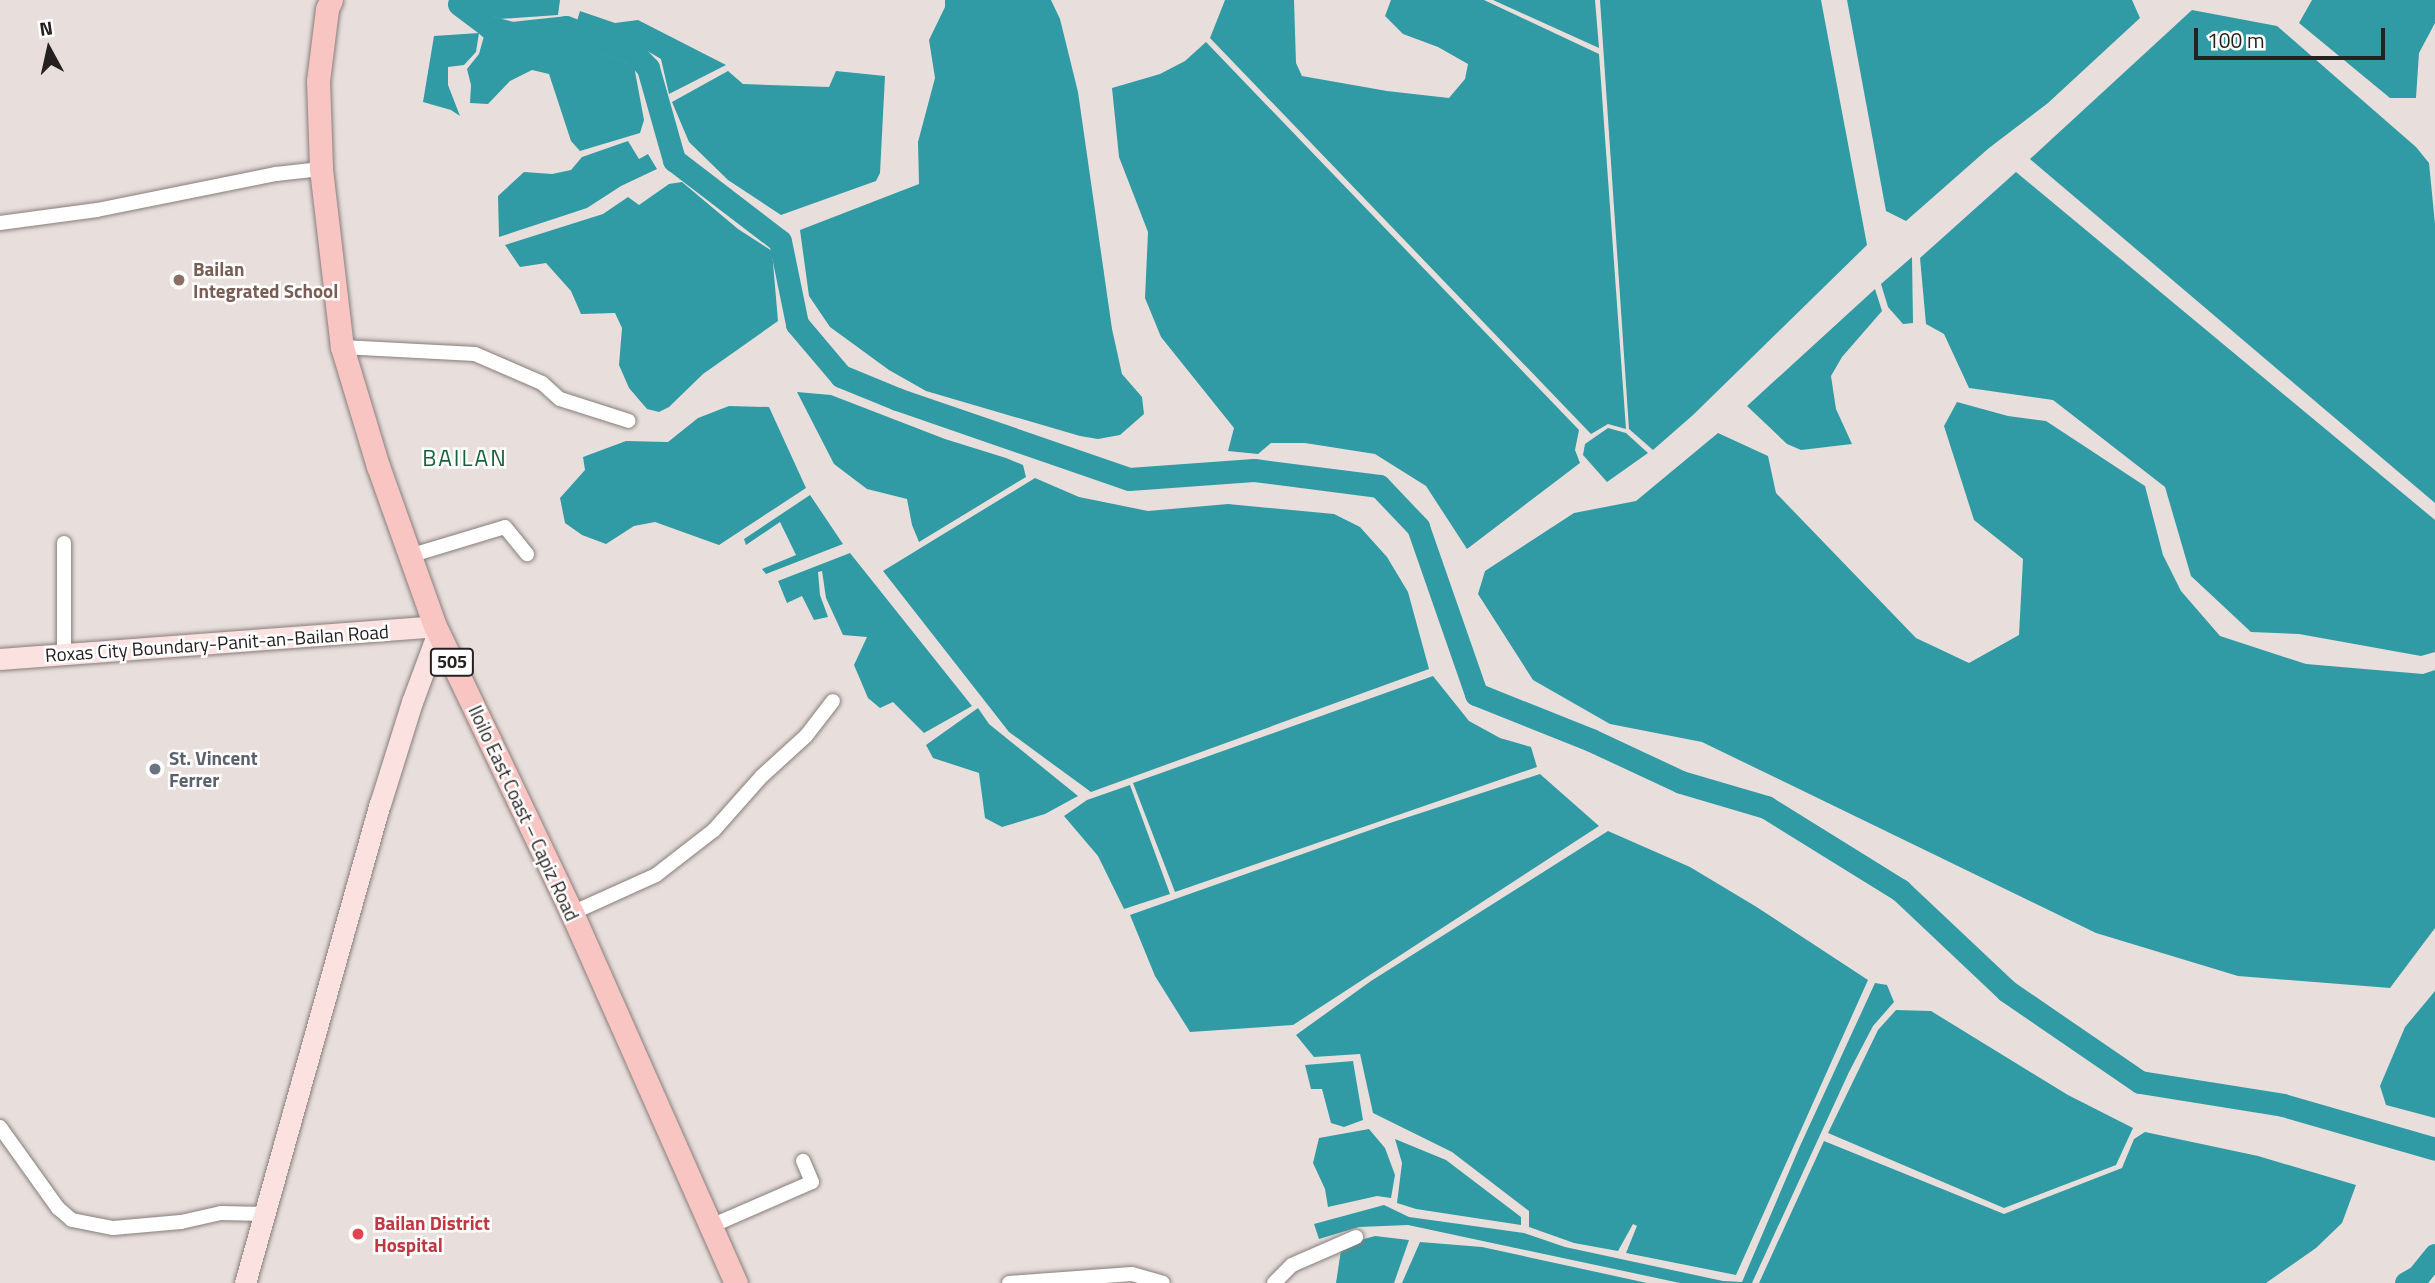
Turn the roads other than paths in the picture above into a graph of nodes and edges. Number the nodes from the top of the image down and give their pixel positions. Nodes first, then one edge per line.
1 (331, 0) edge
2 (321, 169) junction
3 (0, 223) edge
4 (342, 347) junction
5 (629, 421) dead end
6 (64, 543) dead end
7 (527, 554) dead end
8 (409, 556) junction
9 (436, 629) junction
10 (64, 654) junction
11 (0, 659) edge
12 (834, 701) dead end
13 (572, 913) junction
14 (0, 1127) edge
15 (803, 1161) dead end
16 (265, 1214) junction
17 (711, 1226) junction
18 (1356, 1237) dead end
19 (245, 1283) edge
20 (736, 1283) edge
21 (1009, 1283) edge
22 (1163, 1283) edge
23 (1274, 1283) edge

1 - 2 main road, Iloilo East Coast – Capiz Road / 505
2 - 3 street
2 - 4 main road, Iloilo East Coast – Capiz Road / 505
4 - 5 street
4 - 8 main road, Iloilo East Coast – Capiz Road / 505
6 - 10 street
7 - 8 street
8 - 9 main road, Iloilo East Coast – Capiz Road / 505
9 - 10 main road, Roxas City Boundary-Panit-an-Bailan Road
9 - 13 main road, Iloilo East Coast – Capiz Road / 505
9 - 16 main road
10 - 11 main road, Roxas City Boundary-Panit-an-Bailan Road
12 - 13 street
13 - 17 main road, Iloilo East Coast – Capiz Road / 505
14 - 16 street
15 - 17 street
16 - 19 main road
17 - 20 main road, Iloilo East Coast – Capiz Road / 505
18 - 23 street
21 - 22 street

